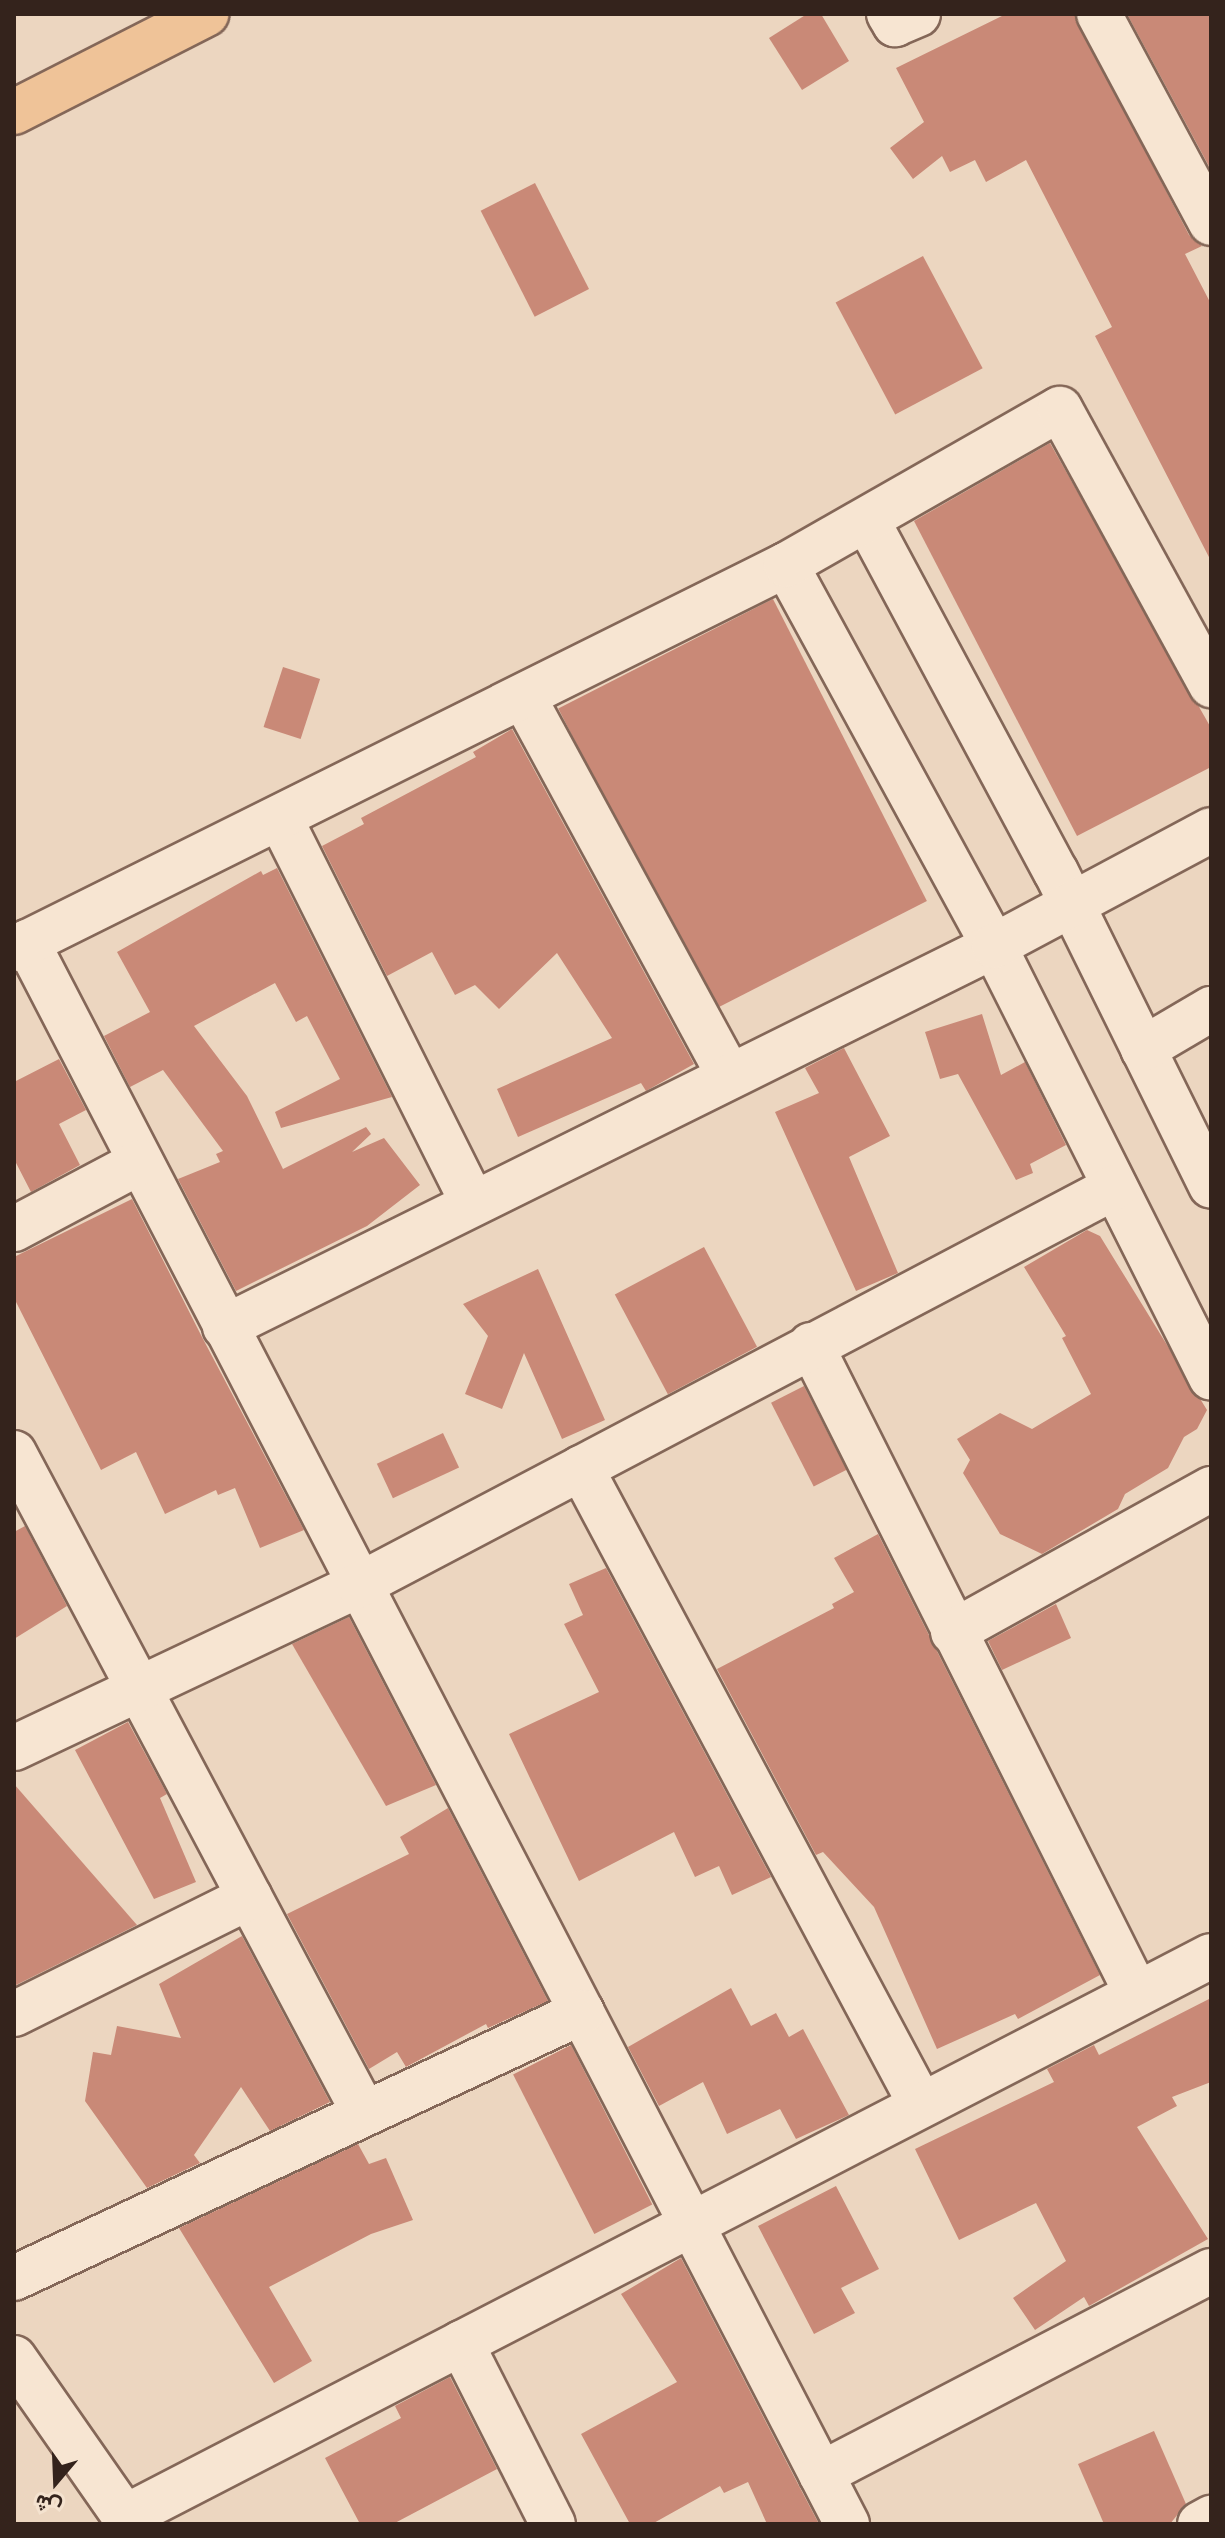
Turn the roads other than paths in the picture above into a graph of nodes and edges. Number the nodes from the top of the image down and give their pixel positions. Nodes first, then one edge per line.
1 (206, 14) edge
2 (889, 14) edge
3 (918, 14) edge
4 (1099, 14) edge
5 (14, 112) edge
6 (1211, 223) edge
7 (868, 522) junction
8 (786, 565) junction
9 (1211, 685) edge
10 (524, 698) junction
11 (280, 818) junction
12 (1211, 830) edge
13 (1072, 903) junction
14 (20, 946) edge
15 (994, 946) junction
16 (1211, 1009) edge
17 (1143, 1049) junction
18 (729, 1075) junction
19 (140, 1162) junction
20 (1211, 1186) edge
21 (1115, 1187) junction
22 (473, 1203) junction
23 (14, 1229) edge
24 (225, 1327) junction
25 (811, 1345) junction
26 (1211, 1377) edge
27 (14, 1453) edge
28 (581, 1468) junction
29 (1211, 1489) edge
30 (359, 1585) junction
31 (953, 1632) junction
32 (137, 1686) junction
33 (14, 1748) edge
34 (250, 1897) junction
35 (1211, 1956) edge
36 (1137, 1994) junction
37 (582, 2012) junction
38 (14, 2014) edge
39 (921, 2105) junction
40 (363, 2111) junction
41 (692, 2224) junction
42 (1211, 2271) edge
43 (14, 2278) edge
44 (461, 2343) junction
45 (14, 2358) edge
46 (821, 2474) junction
47 (1211, 2518) edge
48 (127, 2520) edge
49 (553, 2524) edge
50 (847, 2524) edge
51 (1200, 2524) edge

1 - 5 main road
2 - 3 street
4 - 6 street
7 - 8 street
7 - 9 street
7 - 13 street
8 - 10 street
8 - 15 street
10 - 11 street
10 - 18 street
11 - 14 street
11 - 22 street
12 - 13 street
13 - 15 street
13 - 17 street
14 - 19 street
15 - 18 street
15 - 21 street
16 - 17 street
17 - 20 street
18 - 22 street
19 - 23 street
19 - 24 street
21 - 25 street
21 - 26 street
22 - 24 street
24 - 30 street
25 - 28 street
25 - 31 street
27 - 32 street
28 - 30 street
28 - 39 street
29 - 31 street
30 - 32 street
30 - 37 street
31 - 36 street
32 - 33 street
32 - 34 street
34 - 38 street
34 - 40 street
35 - 36 street
36 - 39 street
37 - 40 street
37 - 41 street
39 - 41 street
40 - 43 street
41 - 44 street
41 - 46 street
42 - 46 street
44 - 48 street
44 - 49 street
45 - 48 street
46 - 50 street
47 - 51 street

